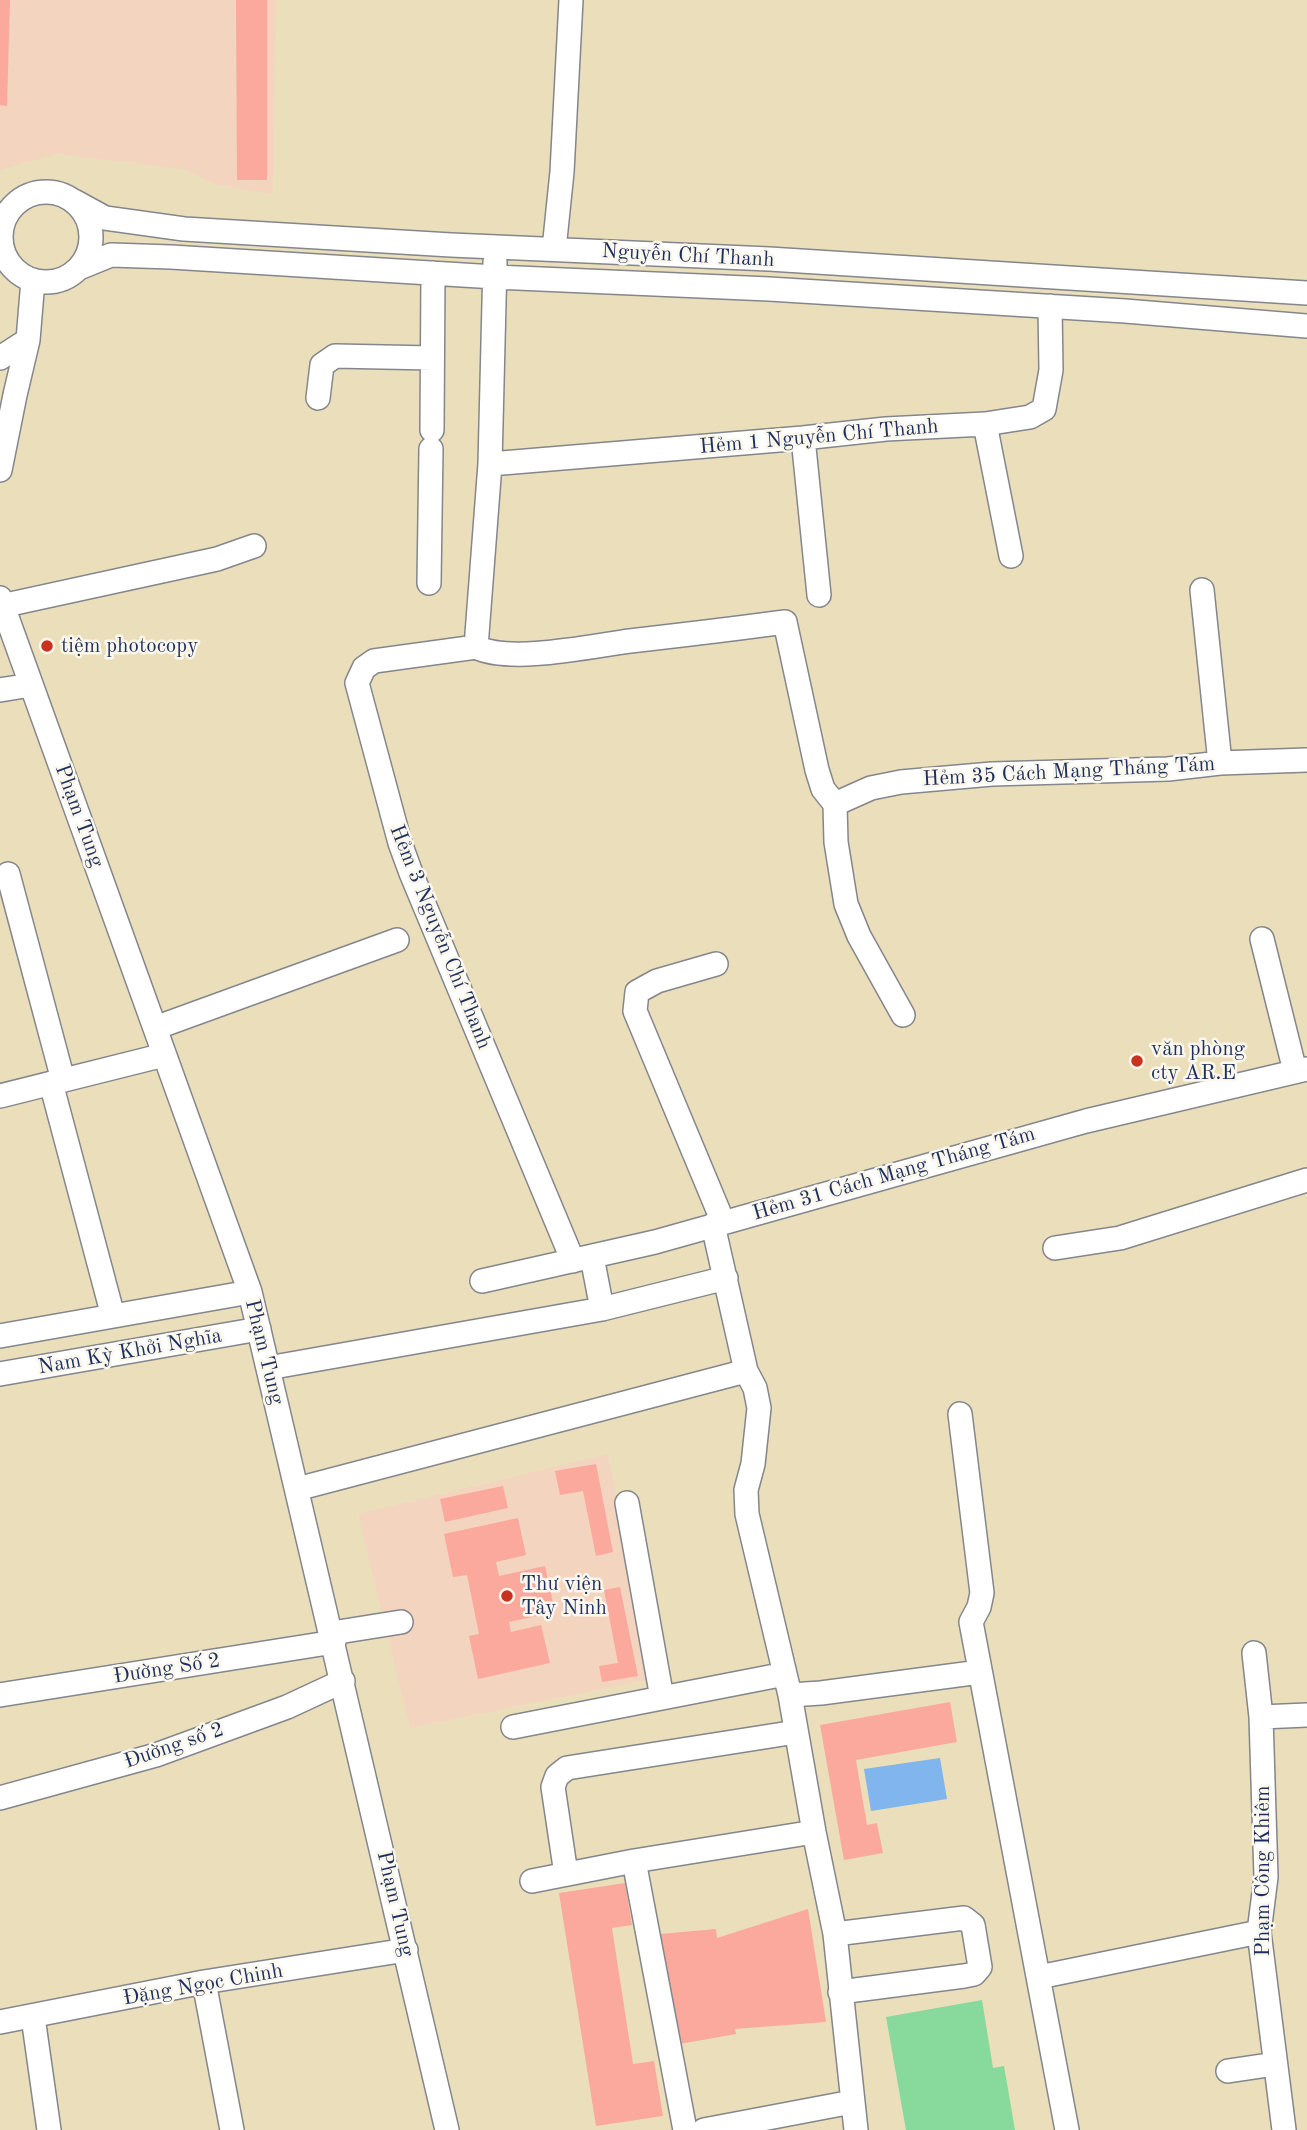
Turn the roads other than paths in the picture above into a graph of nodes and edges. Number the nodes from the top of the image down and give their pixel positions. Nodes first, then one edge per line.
1 (571, 0) edge
2 (74, 201) junction
3 (2, 224) edge
4 (495, 247) junction
5 (554, 249) junction
6 (769, 259) junction
7 (6, 266) edge
8 (79, 268) junction
9 (433, 273) junction
10 (495, 276) junction
11 (33, 279) junction
12 (1125, 280) junction
13 (769, 289) junction
14 (1307, 293) edge
15 (1050, 306) junction
16 (1125, 311) junction
17 (1307, 326) edge
18 (28, 340) junction
19 (0, 358) edge
20 (432, 358) junction
21 (318, 398) dead end
22 (985, 424) junction
23 (803, 438) junction
24 (490, 464) junction
25 (0, 470) edge
26 (254, 546) dead end
27 (1011, 556) dead end
28 (429, 583) dead end
29 (1202, 590) dead end
30 (819, 595) dead end
31 (1, 602) edge
32 (477, 647) junction
33 (31, 685) junction
34 (0, 690) edge
35 (1307, 760) edge
36 (1220, 763) junction
37 (835, 804) junction
38 (8, 874) dead end
39 (1262, 939) dead end
40 (397, 940) dead end
41 (716, 964) dead end
42 (904, 1015) dead end
43 (155, 1028) junction
44 (164, 1055) junction
45 (1301, 1070) edge
46 (57, 1081) junction
47 (0, 1096) edge
48 (1307, 1180) edge
49 (718, 1224) junction
50 (1055, 1248) dead end
51 (583, 1259) junction
52 (726, 1278) junction
53 (482, 1281) dead end
54 (250, 1292) junction
55 (602, 1309) junction
56 (113, 1316) junction
57 (259, 1329) junction
58 (0, 1336) edge
59 (268, 1368) junction
60 (746, 1371) junction
61 (0, 1374) edge
62 (960, 1414) dead end
63 (297, 1489) junction
64 (627, 1503) dead end
65 (401, 1622) dead end
66 (333, 1638) junction
67 (1254, 1653) dead end
68 (980, 1672) junction
69 (343, 1681) junction
70 (788, 1685) junction
71 (0, 1695) edge
72 (662, 1698) junction
73 (1307, 1715) edge
74 (1261, 1717) junction
75 (513, 1727) dead end
76 (796, 1732) junction
77 (0, 1798) edge
78 (814, 1832) junction
79 (634, 1861) junction
80 (566, 1874) junction
81 (532, 1881) dead end
82 (1259, 1932) junction
83 (835, 1934) junction
84 (406, 1950) junction
85 (1039, 1976) junction
86 (204, 1982) junction
87 (840, 1992) junction
88 (33, 2017) junction
89 (0, 2022) edge
90 (1275, 2064) junction
91 (1228, 2071) dead end
92 (852, 2102) junction
93 (226, 2128) edge
94 (48, 2130) edge
95 (447, 2130) edge
96 (685, 2130) edge
97 (704, 2130) edge
98 (856, 2130) edge
99 (1067, 2130) edge
100 (1284, 2130) edge

1 - 5 street
2 - 3 street
2 - 4 street, Nguyễn Chí Thanh
2 - 8 street
3 - 7 street
4 - 5 street, Nguyễn Chí Thanh
4 - 10 street
5 - 6 street, Nguyễn Chí Thanh
6 - 12 street, Nguyễn Chí Thanh
6 - 13 street
7 - 11 street
8 - 9 street, Nguyễn Chí Thanh
8 - 11 street
9 - 10 street, Nguyễn Chí Thanh
9 - 20 street
10 - 13 street, Nguyễn Chí Thanh
10 - 24 street
11 - 18 street
12 - 14 street, Nguyễn Chí Thanh
12 - 16 street
13 - 15 street, Nguyễn Chí Thanh
15 - 16 street, Nguyễn Chí Thanh
15 - 22 street, Hẻm 1 Nguyễn Chí Thanh
16 - 17 street, Nguyễn Chí Thanh
18 - 19 street
18 - 25 street
20 - 21 street
20 - 28 street
22 - 23 street, Hẻm 1 Nguyễn Chí Thanh
22 - 27 street
23 - 24 street, Hẻm 1 Nguyễn Chí Thanh
23 - 30 street
24 - 32 street
26 - 31 street
29 - 36 street
31 - 33 street, Phạm Tung
32 - 37 street
32 - 51 street, Hẻm 3 Nguyễn Chí Thanh
33 - 34 street
33 - 43 street, Phạm Tung
35 - 36 street, Hẻm 35 Cách Mạng Tháng Tám
36 - 37 street, Hẻm 35 Cách Mạng Tháng Tám
37 - 42 street
38 - 46 street
39 - 45 street
40 - 43 street
41 - 49 street
43 - 44 street, Phạm Tung
44 - 46 street
44 - 54 street, Phạm Tung
45 - 49 street, Hẻm 31 Cách Mạng Tháng Tám
46 - 47 street
46 - 56 street
48 - 50 street
49 - 51 street, Hẻm 31 Cách Mạng Tháng Tám
49 - 52 street
51 - 53 street, Hẻm 31 Cách Mạng Tháng Tám
51 - 55 street
52 - 55 street
52 - 60 street
54 - 56 street, Nam Kỳ Khởi Nghĩa
54 - 57 street, Phạm Tung
55 - 59 street
56 - 58 street, Nam Kỳ Khởi Nghĩa
57 - 59 street, Phạm Tung
57 - 61 street, Nam Kỳ Khởi Nghĩa
59 - 63 street, Phạm Tung
60 - 63 street
60 - 70 street
62 - 68 street
63 - 66 street, Phạm Tung
64 - 72 street
65 - 66 street, Đường Số 2
66 - 69 street, Phạm Tung
66 - 71 street, Đường Số 2
67 - 74 street, Phạm Công Khiêm
68 - 70 street
68 - 85 street
69 - 77 street, Đường số 2
69 - 84 street, Phạm Tung
70 - 72 street
70 - 76 street
72 - 75 street
73 - 74 street
74 - 82 street, Phạm Công Khiêm
76 - 78 street
76 - 80 street
78 - 79 street
78 - 83 street
79 - 80 street
79 - 96 street
80 - 81 street
82 - 85 street
82 - 90 street, Phạm Công Khiêm
83 - 87 street
83 - 87 street
84 - 86 street, Đặng Ngọc Chinh
84 - 95 street, Phạm Tung
85 - 99 street
86 - 88 street, Đặng Ngọc Chinh
86 - 93 street
87 - 92 street
88 - 89 street, Đặng Ngọc Chinh
88 - 94 street
90 - 91 street
90 - 100 street, Phạm Công Khiêm
92 - 97 street
92 - 98 street

